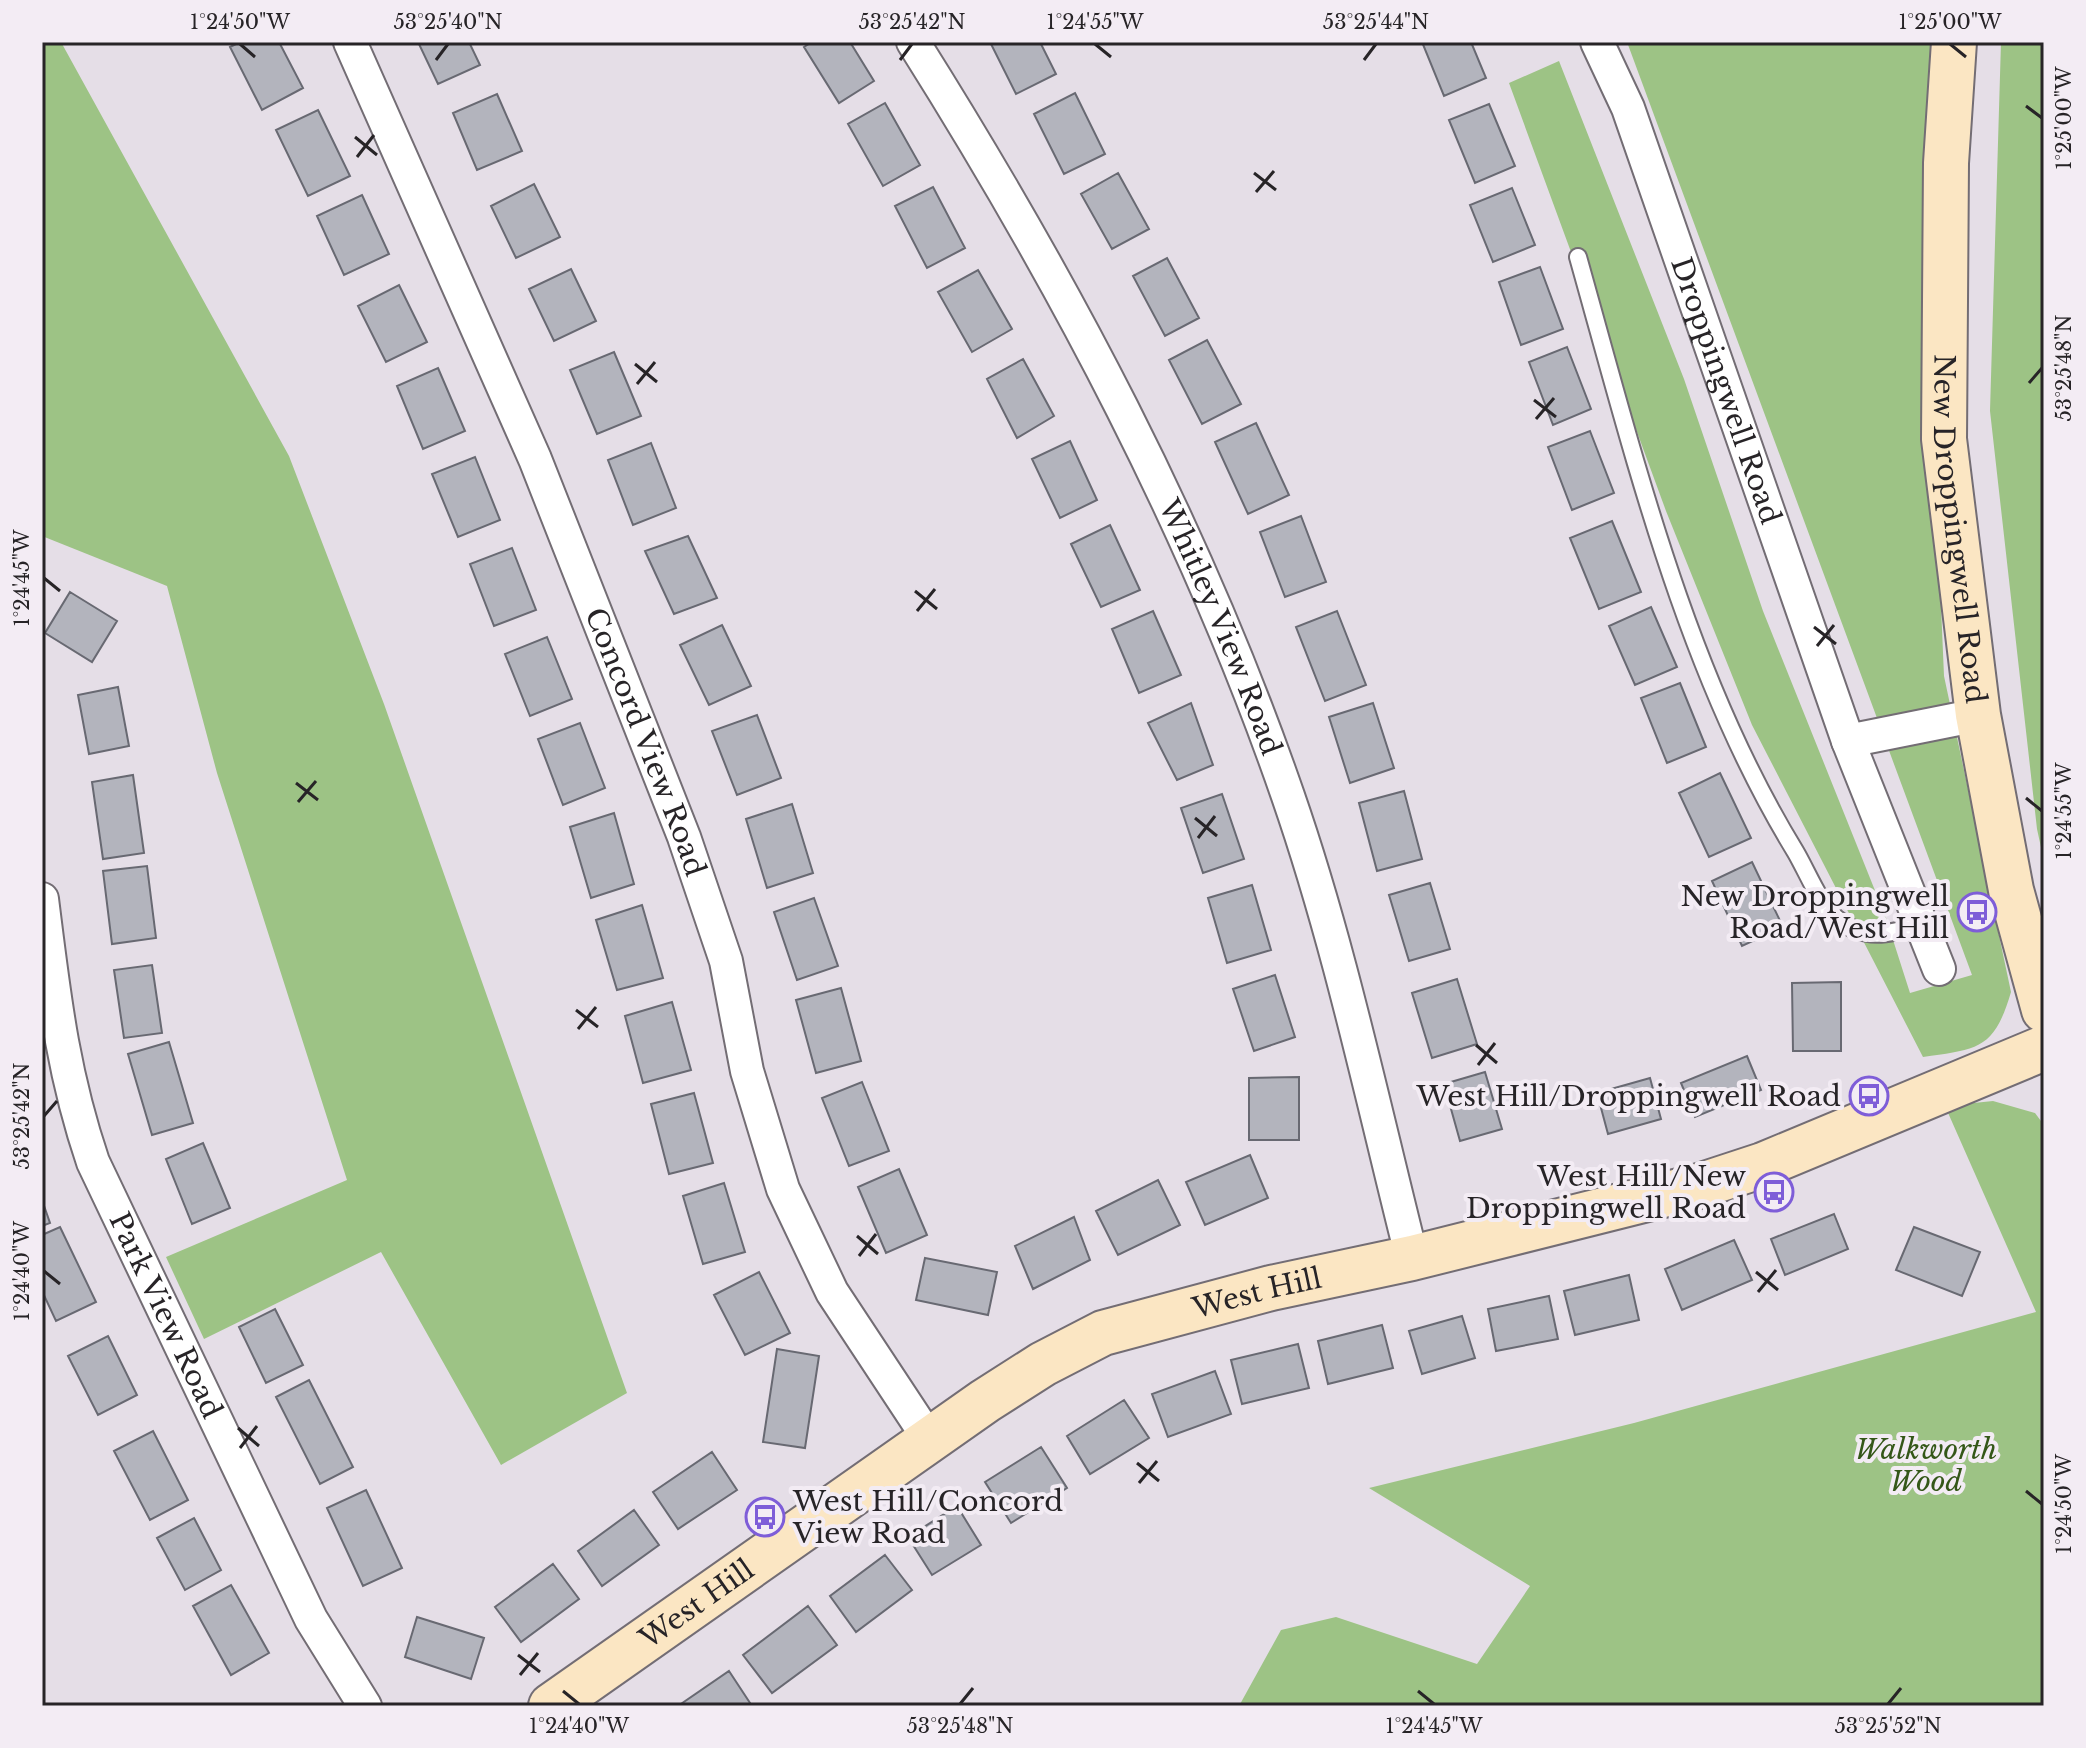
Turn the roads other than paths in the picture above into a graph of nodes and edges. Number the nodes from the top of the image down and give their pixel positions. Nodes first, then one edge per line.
1 (350, 42) edge
2 (913, 42) edge
3 (1597, 42) edge
4 (1954, 42) edge
5 (1578, 257) dead end
6 (1978, 715) junction
7 (1848, 741) junction
8 (42, 899) edge
9 (1921, 924) junction
10 (1939, 969) dead end
11 (2044, 1010) edge
12 (2044, 1048) edge
13 (1412, 1258) junction
14 (929, 1439) junction
15 (365, 1706) edge
16 (551, 1706) edge

1 - 14 street, Concord View Road
2 - 13 street, Whitley View Road
3 - 7 street, Droppingwell Road
4 - 6 street, New Droppingwell Road
5 - 9 lane
6 - 7 street
6 - 11 street, New Droppingwell Road
7 - 9 street, Droppingwell Road
8 - 15 street, Park View Road
9 - 10 street, Droppingwell Road
12 - 13 street, West Hill
13 - 14 street, West Hill
14 - 16 street, West Hill

